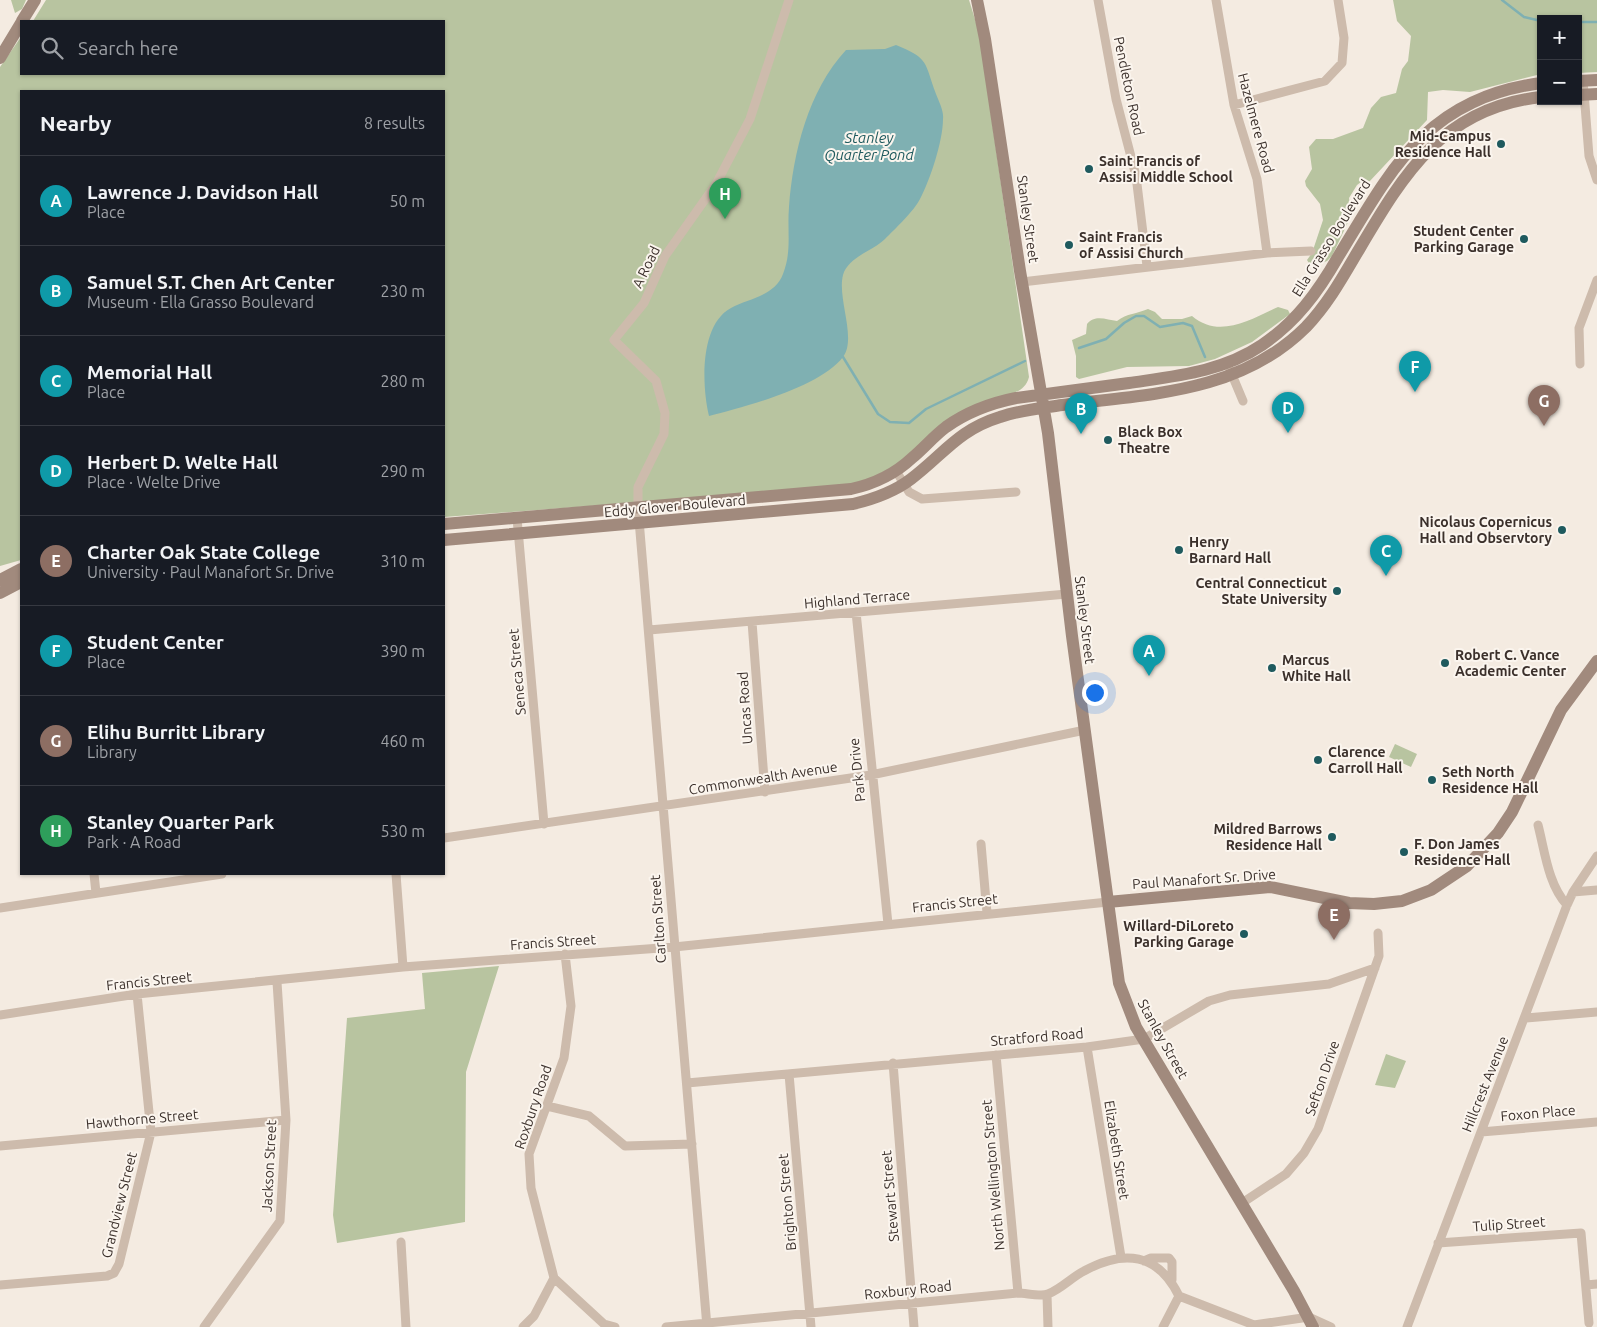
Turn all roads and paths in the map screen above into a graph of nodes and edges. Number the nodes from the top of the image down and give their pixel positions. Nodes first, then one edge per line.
1 (35, 0) edge
2 (789, 0) edge
3 (977, 0) edge
4 (1098, 0) edge
5 (1216, 0) edge
6 (1338, 0) edge
7 (23, 20) edge
8 (20, 25) edge
9 (0, 58) edge
10 (1597, 80) edge
11 (1582, 81) edge
12 (1537, 84) edge
13 (1597, 94) edge
14 (1582, 95) edge
15 (1537, 98) edge
16 (1582, 103) edge
17 (1234, 105) junction
18 (1597, 180) edge
19 (1310, 251) dead end
20 (1342, 252) junction
21 (1267, 253) junction
22 (1354, 258) junction
23 (1147, 266) junction
24 (1597, 280) edge
25 (1022, 282) junction
26 (1227, 363) junction
27 (1580, 364) dead end
28 (1232, 376) junction
29 (1042, 394) junction
30 (1244, 401) dead end
31 (1044, 408) junction
32 (896, 471) junction
33 (904, 484) junction
34 (1016, 492) dead end
35 (774, 497) junction
36 (638, 508) junction
37 (775, 512) junction
38 (517, 518) junction
39 (445, 524) edge
40 (639, 524) junction
41 (518, 534) junction
42 (445, 540) edge
43 (20, 569) edge
44 (0, 580) edge
45 (20, 583) edge
46 (0, 593) edge
47 (1067, 594) junction
48 (856, 612) junction
49 (752, 622) junction
50 (649, 630) junction
51 (1597, 661) edge
52 (1085, 730) junction
53 (871, 775) junction
54 (765, 792) junction
55 (663, 807) junction
56 (544, 824) junction
57 (1538, 824) dead end
58 (445, 838) edge
59 (981, 844) dead end
60 (1597, 856) edge
61 (94, 875) edge
62 (210, 875) edge
63 (396, 875) edge
64 (1597, 890) edge
65 (1573, 892) junction
66 (96, 893) junction
67 (1108, 902) junction
68 (1567, 905) junction
69 (0, 908) edge
70 (987, 913) junction
71 (888, 924) junction
72 (1378, 933) dead end
73 (674, 947) junction
74 (565, 954) junction
75 (404, 967) junction
76 (1375, 968) junction
77 (277, 982) junction
78 (137, 994) junction
79 (1597, 1012) edge
80 (0, 1016) edge
81 (1526, 1018) junction
82 (1144, 1039) junction
83 (1087, 1047) junction
84 (996, 1055) junction
85 (893, 1063) junction
86 (789, 1074) junction
87 (687, 1083) junction
88 (547, 1106) junction
89 (286, 1120) junction
90 (1597, 1122) edge
91 (151, 1132) junction
92 (1481, 1132) junction
93 (692, 1144) junction
94 (0, 1146) edge
95 (1242, 1203) junction
96 (401, 1242) dead end
97 (1438, 1243) junction
98 (1120, 1257) junction
99 (1144, 1261) junction
100 (554, 1278) junction
101 (1172, 1280) junction
102 (1597, 1284) edge
103 (0, 1285) edge
104 (1586, 1285) junction
105 (1018, 1293) junction
106 (1047, 1295) junction
107 (1179, 1296) junction
108 (912, 1304) junction
109 (810, 1314) junction
110 (1311, 1322) edge
111 (1589, 1323) dead end
112 (707, 1325) edge
113 (605, 1326) edge
114 (1254, 1326) edge
115 (204, 1327) edge
116 (406, 1327) edge
117 (523, 1327) edge
118 (615, 1327) edge
119 (666, 1327) edge
120 (811, 1327) edge
121 (914, 1327) edge
122 (1048, 1327) edge
123 (1164, 1327) edge
124 (1331, 1327) edge
125 (1407, 1327) edge

1 - 7 main road
2 - 36 street, A Road
3 - 25 main road, Stanley Street
4 - 23 street, Pendleton Road
5 - 17 street, Hazelmere Road
6 - 17 street
8 - 9 main road
10 - 11 main road
12 - 20 main road, Ella Grasso Boulevard
13 - 14 main road
15 - 22 main road, Ella Grasso Boulevard
16 - 18 street
17 - 21 street, Hazelmere Road
19 - 21 street
20 - 22 main road
20 - 26 main road, Ella Grasso Boulevard
21 - 23 street
22 - 28 main road, Ella Grasso Boulevard
23 - 25 street
24 - 27 street
25 - 29 main road, Stanley Street
26 - 28 street
26 - 29 main road, Ella Grasso Boulevard
28 - 30 street
28 - 31 main road, Ella Grasso Boulevard
29 - 31 main road, Stanley Street
29 - 32 main road, Eddy Glover Boulevard
31 - 33 main road, Eddy Glover Boulevard
31 - 47 main road, Stanley Street
32 - 33 street
32 - 35 main road, Eddy Glover Boulevard
33 - 34 street
33 - 37 main road, Eddy Glover Boulevard
35 - 36 main road, Eddy Glover Boulevard
35 - 37 main road
36 - 38 main road, Eddy Glover Boulevard
36 - 40 street, Carlton Street
37 - 40 main road, Eddy Glover Boulevard
38 - 39 main road, Eddy Glover Boulevard
38 - 41 street, Seneca Street
40 - 41 main road, Eddy Glover Boulevard
40 - 50 street, Carlton Street
41 - 42 main road, Eddy Glover Boulevard
41 - 56 street, Seneca Street
43 - 44 main road
45 - 46 main road
47 - 48 street, Highland Terrace
47 - 52 main road, Stanley Street
48 - 49 street, Highland Terrace
48 - 53 street, Park Drive
49 - 50 street, Highland Terrace
49 - 54 street, Uncas Road
50 - 55 street, Carlton Street
51 - 67 main road, Paul Manafort Sr. Drive
52 - 53 street, Commonwealth Avenue
52 - 67 main road, Stanley Street
53 - 54 street, Commonwealth Avenue
53 - 71 street, Park Drive
54 - 55 street, Commonwealth Avenue
55 - 56 street, Commonwealth Avenue
55 - 73 street, Carlton Street
56 - 58 street, Commonwealth Avenue
57 - 68 street
59 - 70 street
60 - 65 street, Hillcrest Avenue
61 - 66 street
62 - 66 street
63 - 75 street
64 - 65 street
65 - 68 street, Hillcrest Avenue
66 - 69 street
67 - 70 street, Francis Street
67 - 82 main road, Stanley Street
68 - 81 street, Hillcrest Avenue
70 - 71 street, Francis Street
71 - 73 street, Francis Street
72 - 76 street, Sefton Drive
73 - 74 street, Francis Street
73 - 87 street, Carlton Street
74 - 75 street, Francis Street
74 - 88 street, Roxbury Road
75 - 77 street, Francis Street
76 - 82 street, Stratford Road
76 - 95 street, Sefton Drive
77 - 78 street, Francis Street
77 - 89 street, Jackson Street
78 - 80 street, Francis Street
78 - 91 street, Grandview Street
79 - 81 street
81 - 92 street, Hillcrest Avenue
82 - 83 street, Stratford Road
82 - 95 main road, Stanley Street
83 - 84 street, Stratford Road
83 - 98 street, Elizabeth Street
84 - 85 street, Stratford Road
84 - 105 street, North Wellington Street
85 - 86 street, Stratford Road
85 - 108 street, Stewart Street
86 - 87 street, Stratford Road
86 - 109 street, Brighton Street
87 - 93 street, Carlton Street
88 - 93 street
88 - 100 street, Roxbury Road
89 - 91 street, Hawthorne Street
89 - 115 street, Jackson Street
90 - 92 street, Foxon Place
91 - 94 street, Hawthorne Street
91 - 103 street, Grandview Street
92 - 97 street, Hillcrest Avenue
93 - 112 street, Carlton Street
95 - 110 main road, Stanley Street
96 - 116 street
97 - 104 street, Tulip Street
97 - 125 street, Hillcrest Avenue
98 - 99 street
98 - 106 street
99 - 101 street
99 - 101 street
100 - 113 street
100 - 117 street
101 - 107 street
102 - 104 street
104 - 111 street
105 - 106 street, Roxbury Road
105 - 108 street, Roxbury Road
106 - 122 street
107 - 114 street
107 - 123 street
108 - 109 street, Roxbury Road
108 - 121 street, Stewart Street
109 - 112 street, Roxbury Road
109 - 120 street, Brighton Street
110 - 114 street
110 - 124 street
112 - 119 street, Roxbury Road
113 - 118 street

